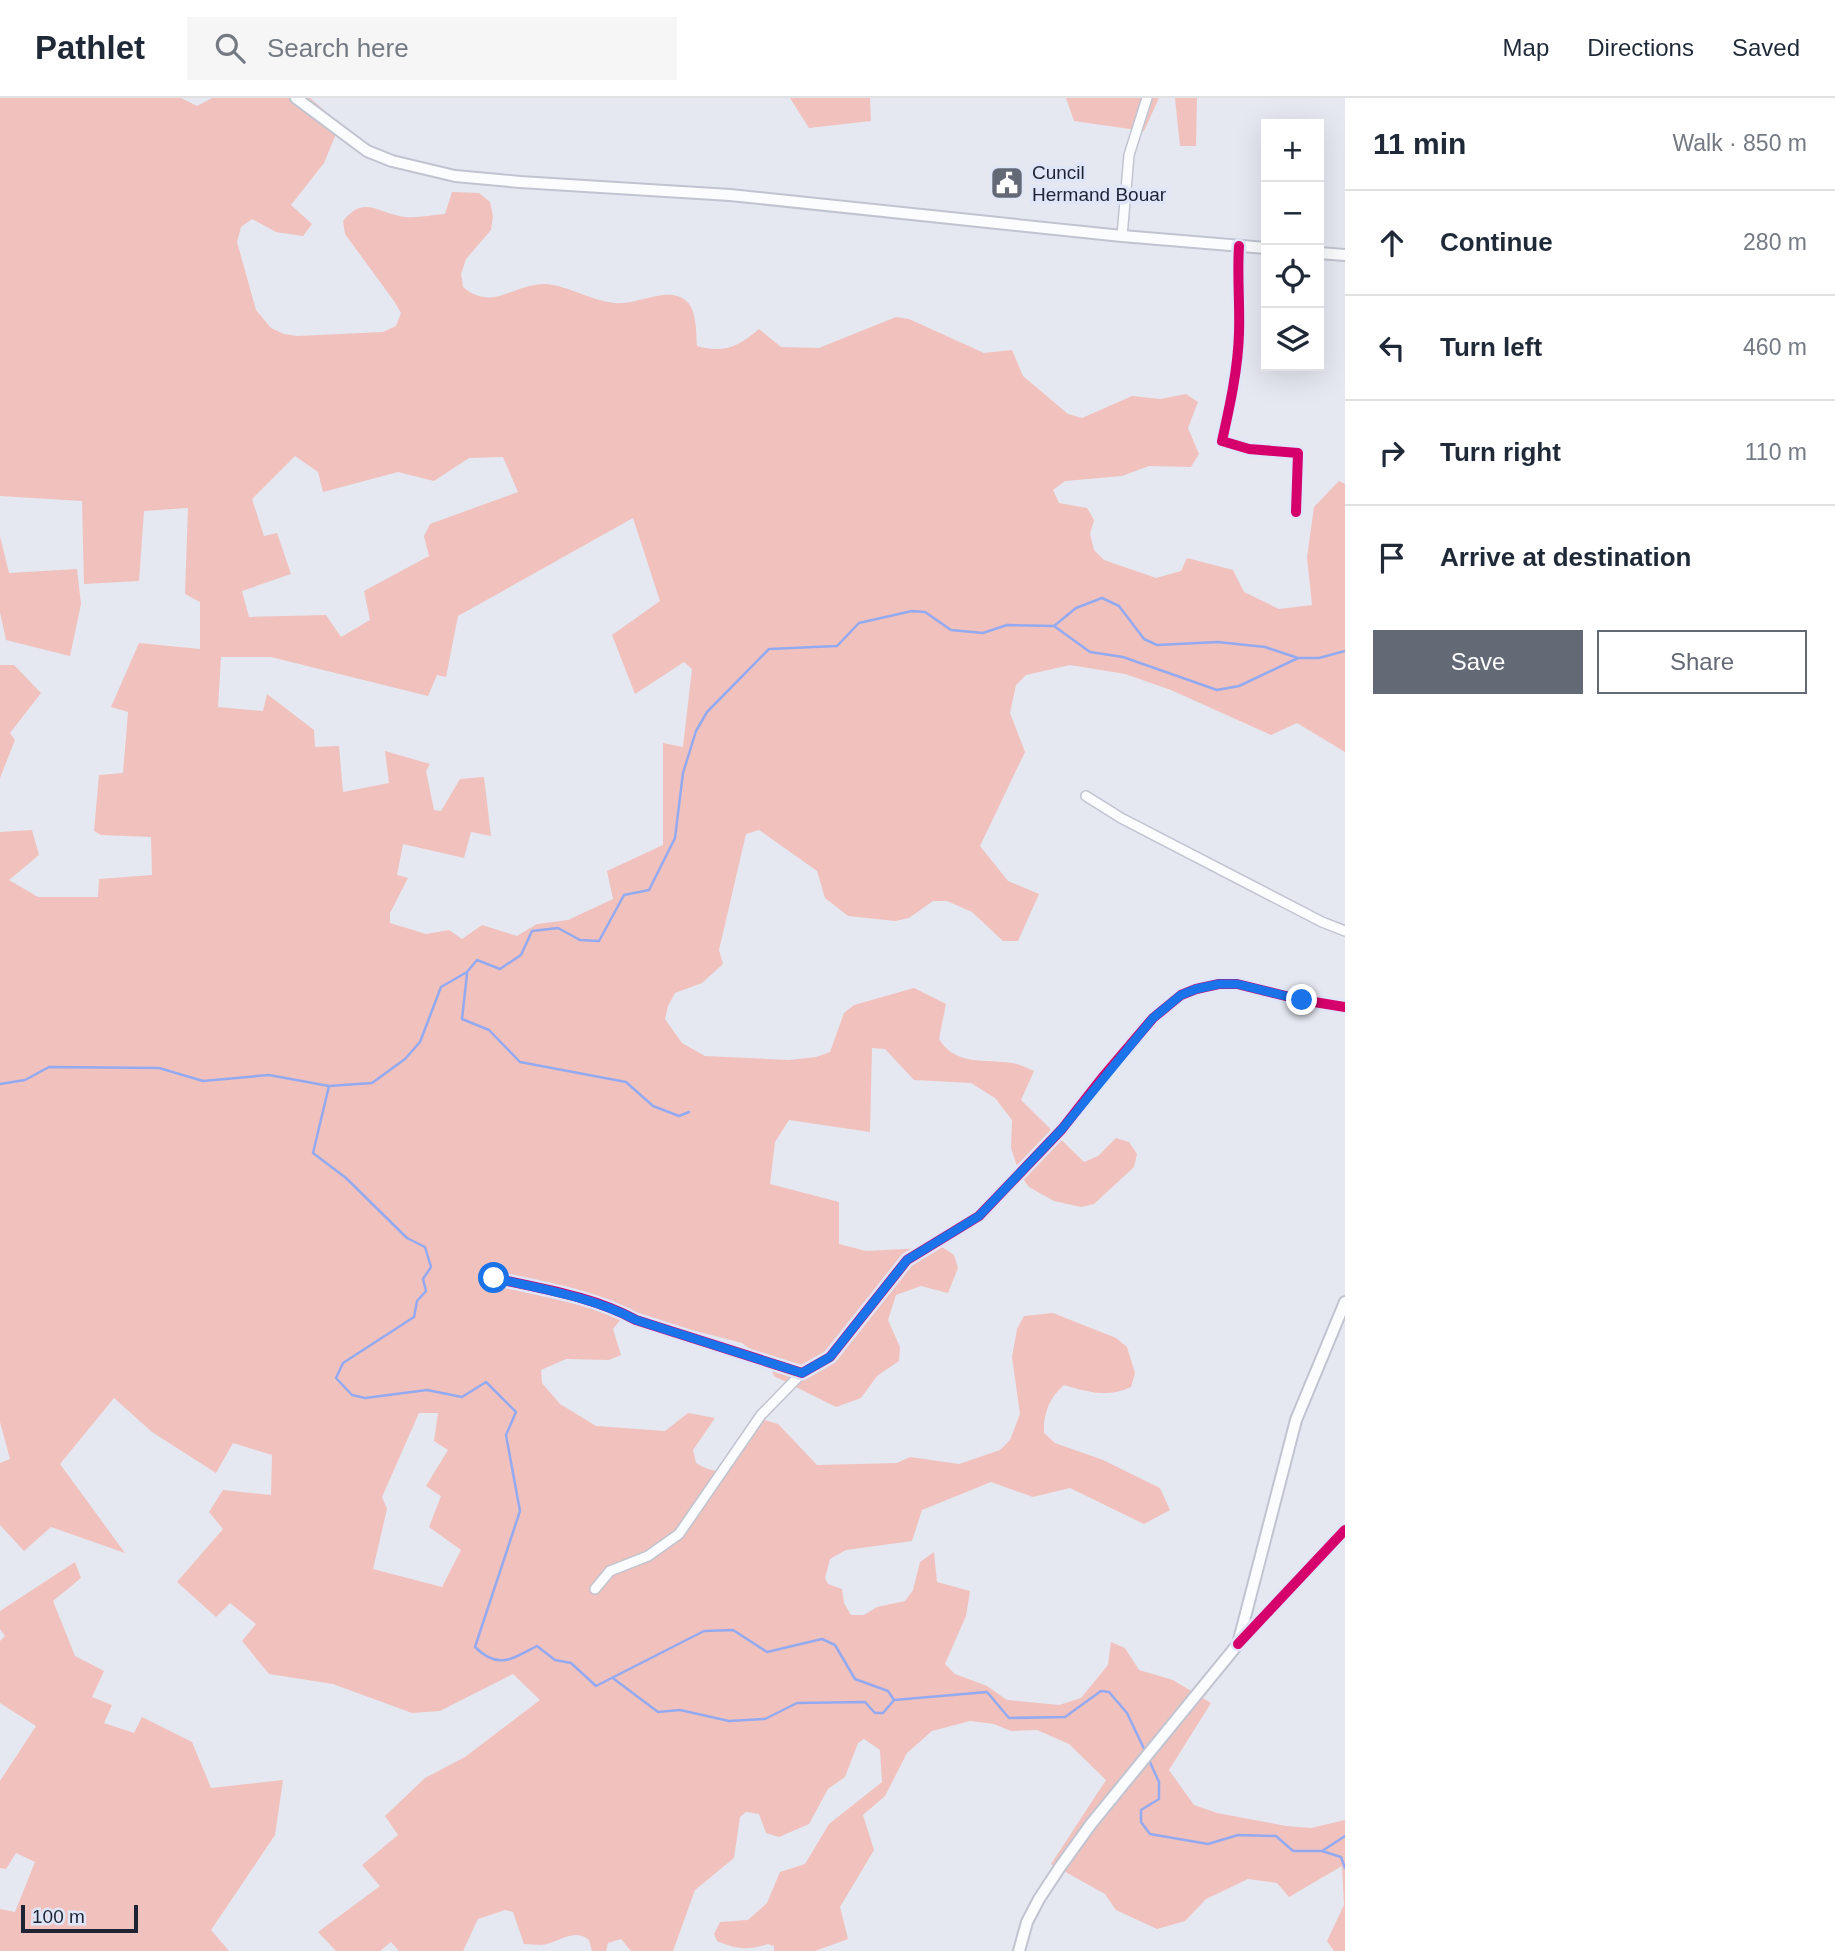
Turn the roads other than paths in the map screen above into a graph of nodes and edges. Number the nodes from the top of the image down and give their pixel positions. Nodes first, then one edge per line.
1 (296, 98) edge
2 (1147, 98) edge
3 (1122, 236) junction
4 (1239, 246) junction
5 (1261, 248) edge
6 (1324, 254) edge
7 (1344, 256) edge
8 (1296, 512) dead end
9 (1086, 796) dead end
10 (1345, 931) edge
11 (1345, 1007) edge
12 (494, 1278) dead end
13 (1345, 1301) edge
14 (802, 1373) junction
15 (1345, 1530) edge
16 (594, 1590) dead end
17 (1238, 1644) junction
18 (1019, 1951) edge

1 - 3 main road
2 - 3 street
3 - 4 main road
4 - 5 main road
4 - 8 street
6 - 7 main road
9 - 10 street
11 - 14 street
12 - 14 street
13 - 17 main road
14 - 16 street
15 - 17 street
17 - 18 main road

